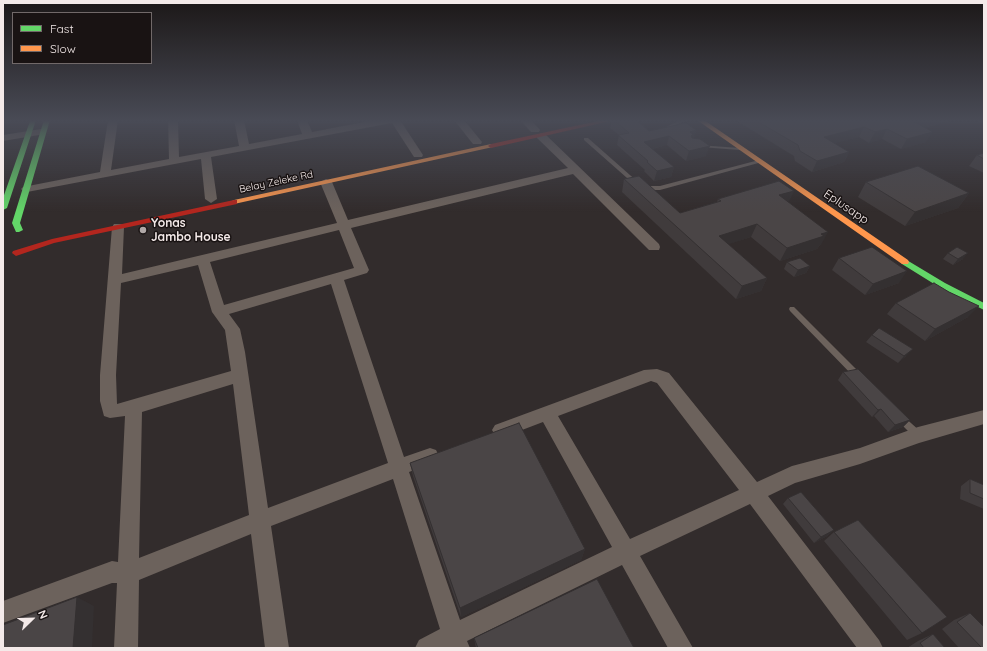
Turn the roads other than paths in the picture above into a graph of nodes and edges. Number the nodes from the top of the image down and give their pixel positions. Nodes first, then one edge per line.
1 (22, 150) edge
2 (38, 150) edge
3 (109, 150) edge
4 (174, 150) edge
5 (233, 150) edge
6 (415, 150) edge
7 (447, 150) edge
8 (456, 150) edge
9 (555, 150) edge
10 (599, 150) edge
11 (742, 150) edge
12 (206, 156) junction
13 (420, 158) junction
14 (174, 162) junction
15 (759, 162) junction
16 (575, 170) junction
17 (105, 175) junction
18 (326, 182) junction
19 (27, 189) junction
20 (212, 203) junction
21 (3, 208) edge
22 (344, 225) junction
23 (118, 227) junction
24 (44, 234) dead end
25 (654, 247) dead end
26 (203, 260) junction
27 (336, 278) junction
28 (115, 280) junction
29 (984, 306) edge
30 (792, 309) dead end
31 (219, 312) junction
32 (240, 375) junction
33 (863, 380) edge
34 (134, 407) junction
35 (896, 413) edge
36 (547, 414) junction
37 (984, 417) edge
38 (488, 435) edge
39 (918, 435) junction
40 (444, 450) edge
41 (400, 466) junction
42 (753, 492) junction
43 (259, 521) junction
44 (625, 552) junction
45 (129, 573) junction
46 (3, 612) edge
47 (456, 641) edge
48 (126, 648) edge
49 (277, 648) edge
50 (427, 648) edge
51 (681, 648) edge
52 (871, 648) edge

1 - 21 main road
2 - 19 main road
3 - 17 street
4 - 14 street
5 - 12 street
6 - 13 street
7 - 13 main road, Belay Zeleke Rd
8 - 13 main road, Belay Zeleke Rd
9 - 16 street
10 - 15 lane
11 - 15 main road, Eplusapp
12 - 14 street
12 - 20 street
13 - 18 main road, Belay Zeleke Rd
13 - 20 main road, Belay Zeleke Rd
14 - 17 street
15 - 29 main road, Eplusapp
16 - 22 street
16 - 25 street
17 - 19 street
18 - 20 main road, Belay Zeleke Rd
18 - 22 street
19 - 23 main road, Belay Zeleke Rd
20 - 23 main road, Belay Zeleke Rd
20 - 24 main road, Belay Zeleke Rd
22 - 26 street
22 - 27 street
23 - 28 street
26 - 28 street
26 - 31 street
27 - 31 street
27 - 41 street
28 - 34 street
30 - 33 lane
31 - 32 street
32 - 34 street
32 - 43 street
34 - 45 street
35 - 39 lane
36 - 38 street
36 - 42 street
36 - 44 street
37 - 39 street
39 - 42 street
40 - 41 street
41 - 43 street
41 - 47 street
42 - 44 street
42 - 52 street
43 - 45 street
43 - 49 street
44 - 47 street
44 - 51 street
45 - 46 street
45 - 48 street
47 - 50 street

